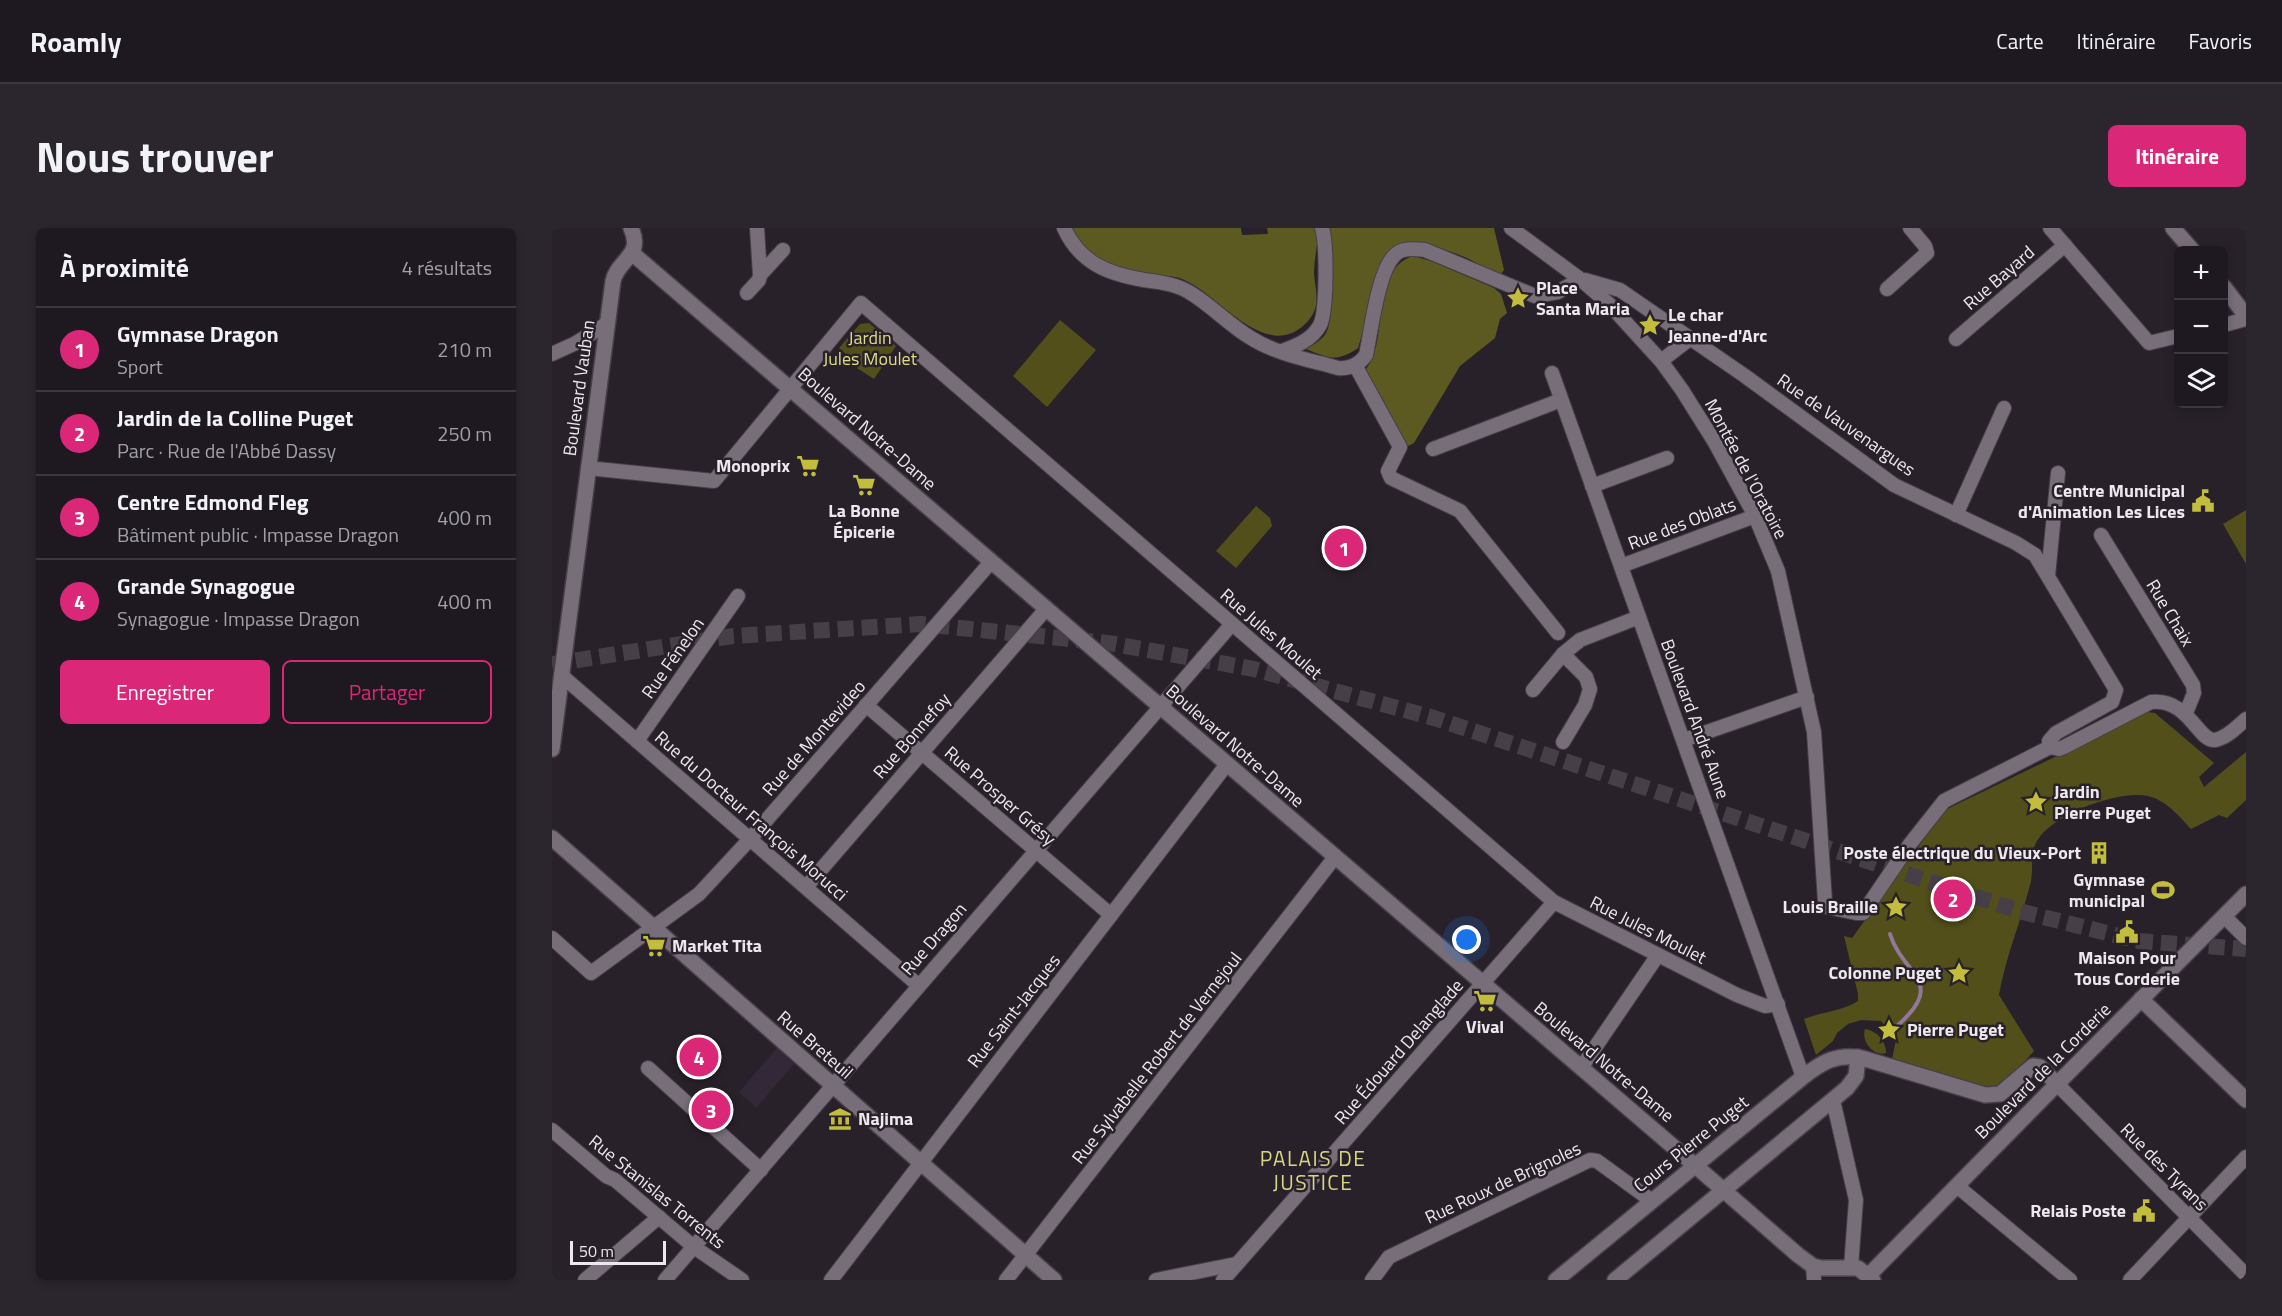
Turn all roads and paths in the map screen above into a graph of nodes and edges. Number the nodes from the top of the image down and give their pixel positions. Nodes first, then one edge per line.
1 (631, 228) edge
2 (756, 228) edge
3 (1064, 228) edge
4 (1322, 228) edge
5 (1511, 228) edge
6 (1910, 228) edge
7 (2050, 228) edge
8 (2173, 228) edge
9 (2065, 245) junction
10 (2189, 246) edge
11 (783, 250) dead end
12 (633, 254) junction
13 (760, 275) junction
14 (1580, 279) junction
15 (1887, 289) dead end
16 (747, 293) dead end
17 (2228, 294) edge
18 (2246, 318) edge
19 (608, 323) junction
20 (2228, 323) edge
21 (2174, 337) edge
22 (1691, 338) junction
23 (1956, 339) dead end
24 (1282, 351) junction
25 (552, 354) edge
26 (1661, 361) junction
27 (1355, 365) junction
28 (1552, 374) dead end
29 (790, 389) junction
30 (1561, 400) junction
31 (2004, 408) dead end
32 (1433, 449) dead end
33 (1667, 458) dead end
34 (588, 468) junction
35 (2058, 473) dead end
36 (1592, 486) junction
37 (1956, 515) junction
38 (1755, 516) junction
39 (2101, 535) dead end
40 (991, 562) junction
41 (1621, 566) junction
42 (2048, 576) junction
43 (738, 596) dead end
44 (1046, 609) junction
45 (1639, 617) junction
46 (1232, 624) junction
47 (1558, 633) dead end
48 (1563, 654) junction
49 (561, 675) junction
50 (1533, 690) dead end
51 (1807, 697) junction
52 (866, 705) junction
53 (1160, 707) junction
54 (2186, 713) junction
55 (2246, 719) edge
56 (1684, 740) junction
57 (637, 741) junction
58 (1563, 742) dead end
59 (2050, 747) junction
60 (552, 749) edge
61 (922, 753) junction
62 (1227, 764) junction
63 (552, 838) edge
64 (750, 838) junction
65 (1035, 850) junction
66 (1335, 857) junction
67 (806, 887) junction
68 (2246, 894) edge
69 (1554, 902) junction
70 (1111, 915) junction
71 (2224, 916) junction
72 (654, 928) junction
73 (552, 938) edge
74 (2246, 938) edge
75 (1658, 955) junction
76 (1482, 983) junction
77 (918, 985) junction
78 (2141, 999) junction
79 (1778, 1004) junction
80 (1858, 1057) junction
81 (648, 1068) dead end
82 (1581, 1068) junction
83 (1803, 1077) junction
84 (2057, 1084) junction
85 (833, 1087) junction
86 (1833, 1100) junction
87 (2246, 1100) edge
88 (552, 1130) edge
89 (2246, 1157) edge
90 (920, 1163) junction
91 (1695, 1166) junction
92 (761, 1170) junction
93 (1957, 1186) junction
94 (1723, 1191) junction
95 (1652, 1201) junction
96 (659, 1217) junction
97 (2190, 1217) junction
98 (694, 1247) junction
99 (1026, 1255) junction
100 (1236, 1264) junction
101 (1851, 1267) junction
102 (1813, 1273) edge
103 (2246, 1275) edge
104 (1871, 1278) edge
105 (585, 1280) edge
106 (665, 1280) edge
107 (742, 1280) edge
108 (831, 1280) edge
109 (1006, 1280) edge
110 (1054, 1280) edge
111 (1156, 1280) edge
112 (1223, 1280) edge
113 (1372, 1280) edge
114 (1556, 1280) edge
115 (1615, 1280) edge
116 (2070, 1280) edge
117 (2130, 1280) edge

1 - 12 street
2 - 13 street
3 - 24 street
4 - 24 street
5 - 14 street, Montée de l'Oratoire
6 - 15 street
7 - 9 street
8 - 10 street
9 - 21 street
9 - 23 street, Rue Bayard
11 - 13 street
12 - 19 street, Boulevard Vauban
12 - 29 street, Boulevard Notre-Dame
13 - 16 street
14 - 22 street, Rue de Vauvenargues
14 - 26 street, Montée de l'Oratoire
14 - 27 street
17 - 18 street
18 - 20 street
19 - 25 street
19 - 34 street, Boulevard Vauban
22 - 26 street
22 - 37 street, Rue de Vauvenargues
24 - 27 street
26 - 38 street, Montée de l'Oratoire
27 - 47 street
28 - 30 street, Boulevard André Aune
29 - 34 street
29 - 40 street, Boulevard Notre-Dame
29 - 46 street, Rue Jules Moulet
30 - 32 street
30 - 36 street, Boulevard André Aune
31 - 37 street
33 - 36 street
34 - 49 street, Boulevard Vauban
35 - 42 street
36 - 41 street, Boulevard André Aune
37 - 42 street, Rue de Vauvenargues
38 - 41 street, Rue des Oblats
38 - 51 street, Montée de l'Oratoire
39 - 54 street, Rue Chaix
40 - 44 street, Boulevard Notre-Dame
40 - 52 street, Rue de Montevideo
41 - 45 street, Boulevard André Aune
42 - 59 street, Rue de Vauvenargues
43 - 57 street, Rue Fénelon
44 - 53 street, Boulevard Notre-Dame
44 - 61 street, Rue Bonnefoy
45 - 48 street
45 - 56 street, Boulevard André Aune
46 - 53 street, Rue Dragon
46 - 69 street, Rue Jules Moulet
48 - 50 street
48 - 58 street
49 - 57 street, Rue du Docteur François Morucci
49 - 60 street, Boulevard Vauban
51 - 56 street
51 - 59 street, Montée de l'Oratoire
52 - 61 street, Rue Prosper Grésy
52 - 64 street, Rue de Montevideo
53 - 62 street, Boulevard Notre-Dame
53 - 65 street, Rue Dragon
54 - 55 street
54 - 59 street
56 - 79 street, Boulevard André Aune
57 - 64 street, Rue du Docteur François Morucci
61 - 65 street, Rue Prosper Grésy
61 - 67 street, Rue Bonnefoy
62 - 66 street, Boulevard Notre-Dame
62 - 70 street, Rue Saint-Jacques
63 - 72 street, Rue Breteuil
64 - 67 street, Rue du Docteur François Morucci
64 - 72 street, Rue de Montevideo
65 - 70 street, Rue Prosper Grésy
65 - 77 street, Rue Dragon
66 - 76 street, Boulevard Notre-Dame
66 - 99 street, Rue Sylvabelle Robert de Vernejoul
67 - 77 street, Rue du Docteur François Morucci
68 - 71 street, Boulevard de la Corderie
69 - 75 street, Rue Jules Moulet
69 - 76 street, Rue Édouard Delanglade
70 - 90 street, Rue Saint-Jacques
71 - 74 street
71 - 78 street, Boulevard de la Corderie
72 - 73 street, Rue de Montevideo
72 - 85 street, Rue Breteuil
75 - 79 street, Rue Jules Moulet
75 - 82 street
76 - 82 street, Boulevard Notre-Dame
76 - 100 street, Rue Édouard Delanglade
77 - 85 street, Rue Dragon
78 - 84 street, Boulevard de la Corderie
78 - 87 street
79 - 83 street, Boulevard André Aune
80 - 83 street, Cours Pierre Puget
80 - 84 street, Cours Pierre Puget
80 - 86 street
81 - 92 street
82 - 91 street, Boulevard Notre-Dame
83 - 91 street, Cours Pierre Puget
84 - 93 street, Boulevard de la Corderie
84 - 97 street, Rue des Tyrans
85 - 90 street, Rue Breteuil
85 - 92 street, Rue Dragon
86 - 94 street
86 - 101 street
88 - 96 street, Rue Stanislas Torrents
89 - 97 street
90 - 99 street, Rue Breteuil
90 - 108 street, Rue Saint-Jacques
91 - 94 street, Boulevard Notre-Dame
91 - 95 street, Cours Pierre Puget
92 - 98 street, Rue Dragon
93 - 104 street, Boulevard de la Corderie
93 - 116 street
94 - 102 street, Boulevard Notre-Dame
94 - 115 street
95 - 113 street, Rue Roux de Brignoles
95 - 114 street, Cours Pierre Puget
96 - 98 street, Rue Stanislas Torrents
96 - 105 street
97 - 103 street, Rue des Tyrans
97 - 117 street
98 - 106 street, Rue Dragon
98 - 107 street, Rue Stanislas Torrents
99 - 109 street, Rue Sylvabelle Robert de Vernejoul
99 - 110 street, Rue Breteuil
100 - 111 street
100 - 112 street, Rue Édouard Delanglade
101 - 102 street
101 - 104 street

